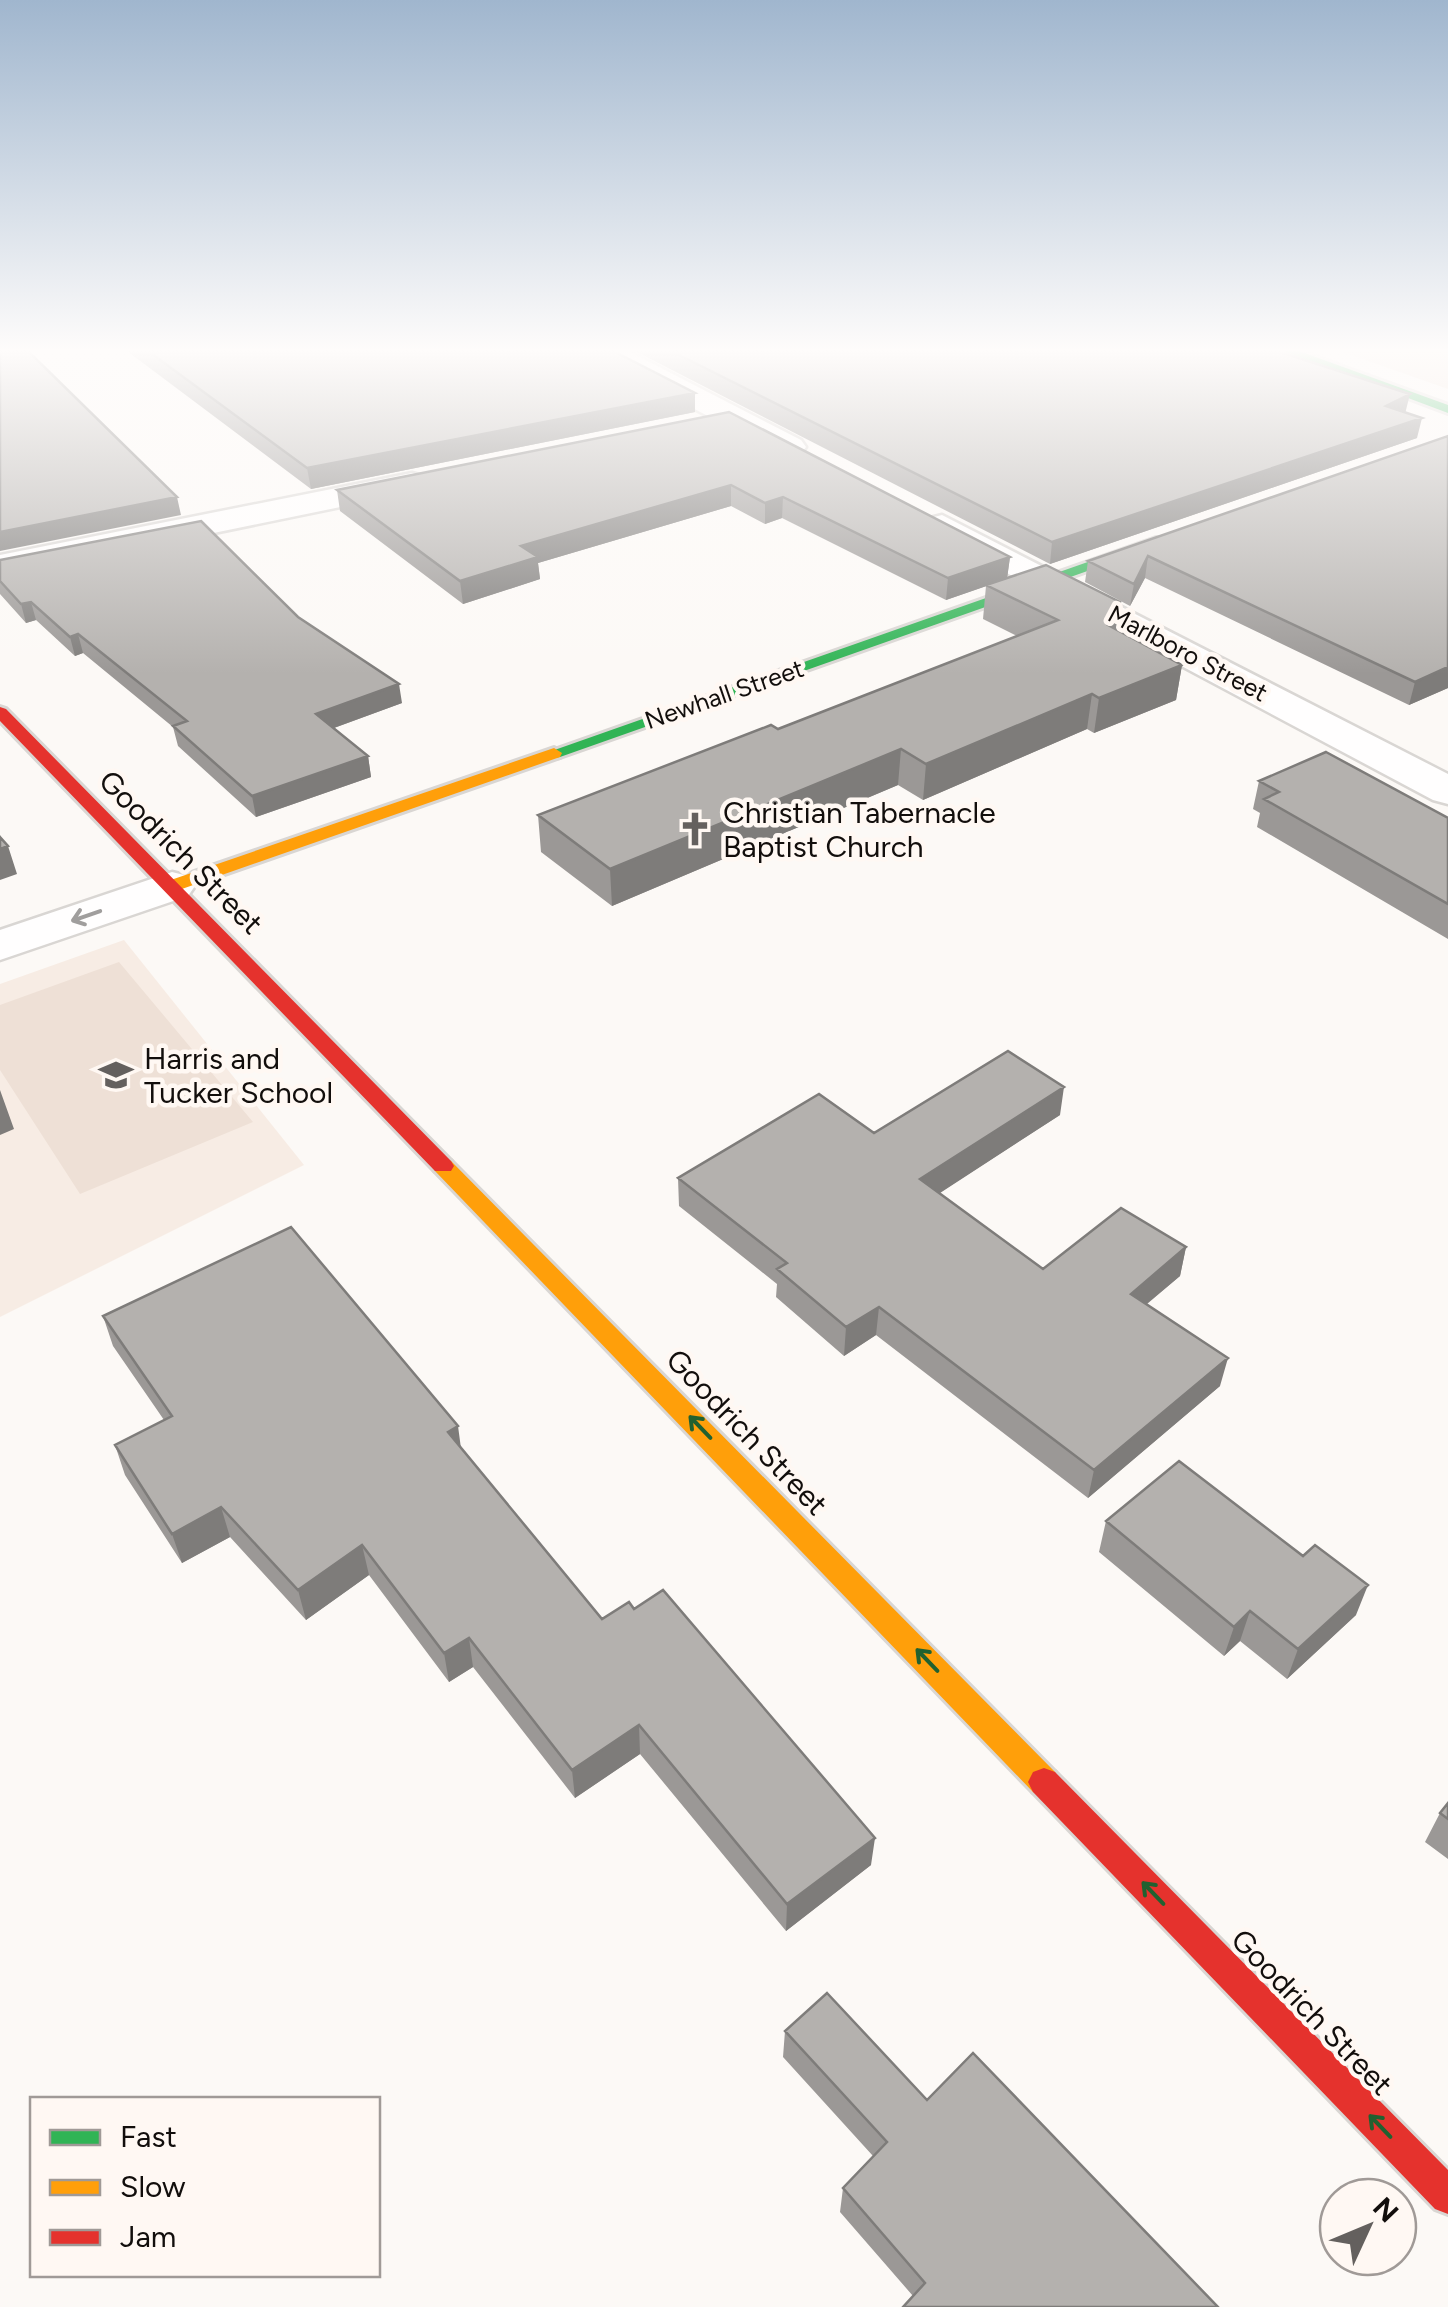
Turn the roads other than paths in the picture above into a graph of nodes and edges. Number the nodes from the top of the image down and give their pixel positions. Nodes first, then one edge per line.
1 (812, 459) edge
2 (820, 463) edge
3 (435, 478) edge
4 (908, 508) edge
5 (1177, 535) edge
6 (0, 566) edge
7 (1049, 580) junction
8 (0, 712) edge
9 (1448, 791) edge
10 (172, 886) junction
11 (0, 946) edge
12 (1448, 2196) edge

1 - 2 street
3 - 6 street
4 - 7 street, Marlboro Street
5 - 7 main road, Newhall Street
7 - 9 street, Marlboro Street
7 - 10 main road, Newhall Street
8 - 10 main road, Goodrich Street
10 -> 11 street, Newhall Street
12 -> 10 main road, Goodrich Street

